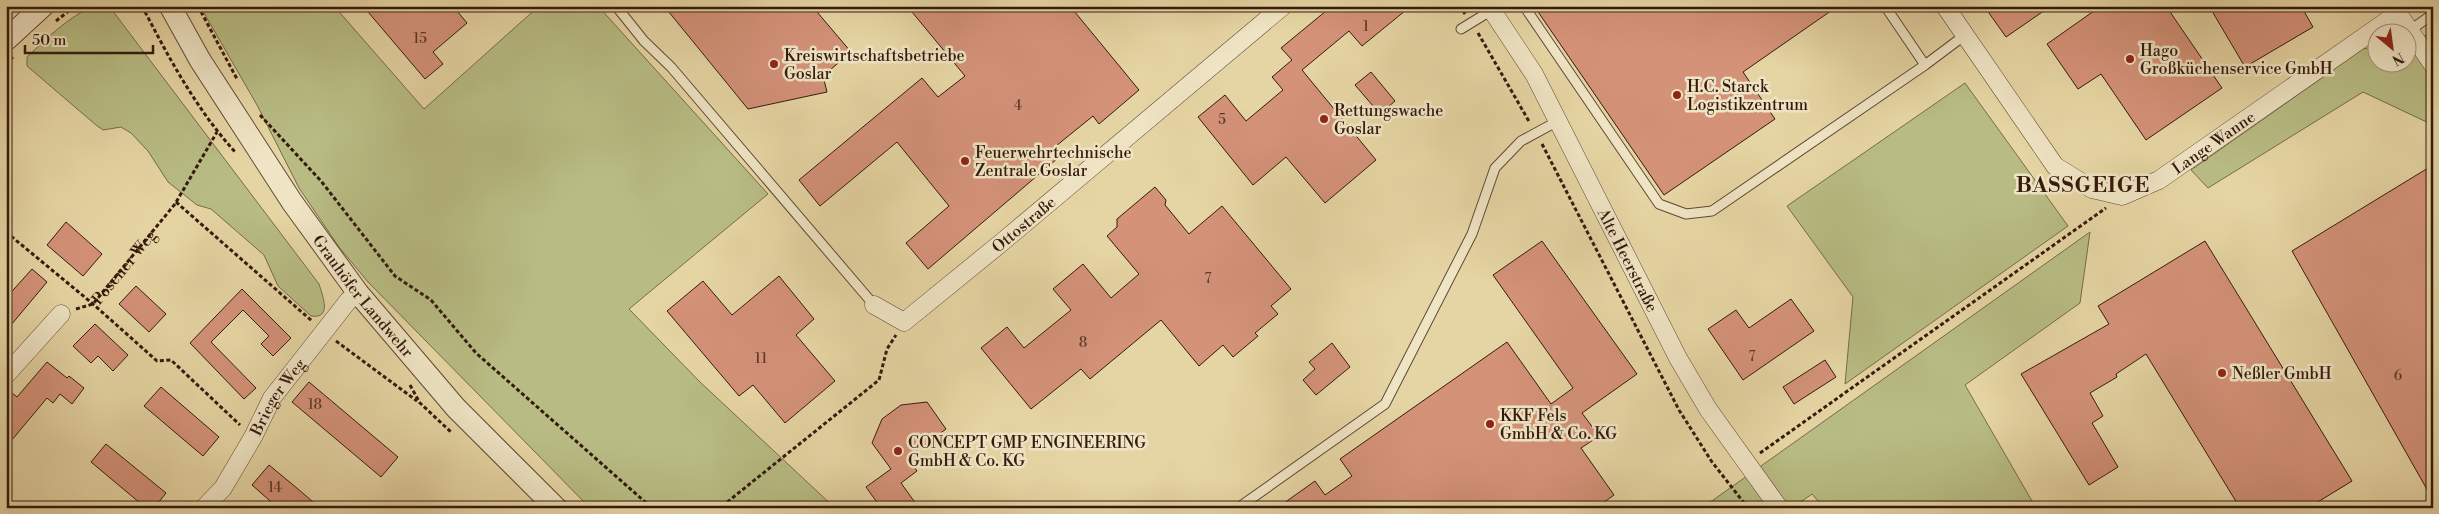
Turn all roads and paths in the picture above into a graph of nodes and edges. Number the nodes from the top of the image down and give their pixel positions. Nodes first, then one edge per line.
1 (43, 6) edge
2 (164, 6) edge
3 (170, 6) edge
4 (198, 6) edge
5 (616, 6) edge
6 (1284, 6) edge
7 (1460, 6) edge
8 (1524, 6) edge
9 (1885, 6) edge
10 (1945, 6) edge
11 (1491, 8) edge
12 (2395, 10) edge
13 (2433, 14) edge
14 (2403, 22) edge
15 (1471, 23) junction
16 (2416, 25) edge
17 (1461, 29) dead end
18 (1965, 35) junction
19 (6, 40) edge
20 (2416, 40) edge
21 (200, 60) junction
22 (1925, 65) junction
23 (2433, 65) edge
24 (238, 81) dead end
25 (258, 113) dead end
26 (1558, 121) junction
27 (217, 132) dead end
28 (1536, 133) junction
29 (2122, 196) junction
30 (176, 202) junction
31 (6, 232) edge
32 (358, 293) junction
33 (93, 304) junction
34 (874, 305) joint
35 (61, 314) joint
36 (904, 322) junction
37 (324, 332) junction
38 (6, 375) edge
39 (420, 403) dead end
40 (253, 437) junction
41 (1746, 463) junction
42 (204, 508) edge
43 (556, 508) edge
44 (652, 508) edge
45 (726, 508) edge
46 (1238, 508) edge
47 (1748, 508) edge
48 (1778, 508) edge

1 - 19 street
2 - 21 street, Grauhöfer Landwehr
3 - 21 street, Grauhöfer Landwehr
4 - 24 path
5 - 34 lane
6 - 36 street, Ottostraße
7 - 15 path
8 - 22 lane
9 - 22 lane
10 - 18 street
11 - 15 lane
11 - 26 street, Alte Heerstraße
12 - 14 street
12 - 29 street, Lange Wanne
13 - 16 lane
15 - 17 lane
15 - 28 path
18 - 22 lane
18 - 29 street
20 - 23 street
21 - 32 street, Grauhöfer Landwehr
25 - 44 path
26 - 28 lane
26 - 41 street, Alte Heerstraße
27 - 30 path, Posener Weg
28 - 46 lane
28 - 47 path
29 - 41 path
30 - 33 path, Posener Weg
30 - 37 path
31 - 33 path
32 - 37 street, Brieger Weg
32 - 43 street, Grauhöfer Landwehr
33 - 35 path, Posener Weg
33 - 40 path
34 - 36 street
35 - 38 street
36 - 45 path
37 - 39 path
37 - 40 street, Brieger Weg
40 - 42 street, Brieger Weg
41 - 48 street, Alte Heerstraße

